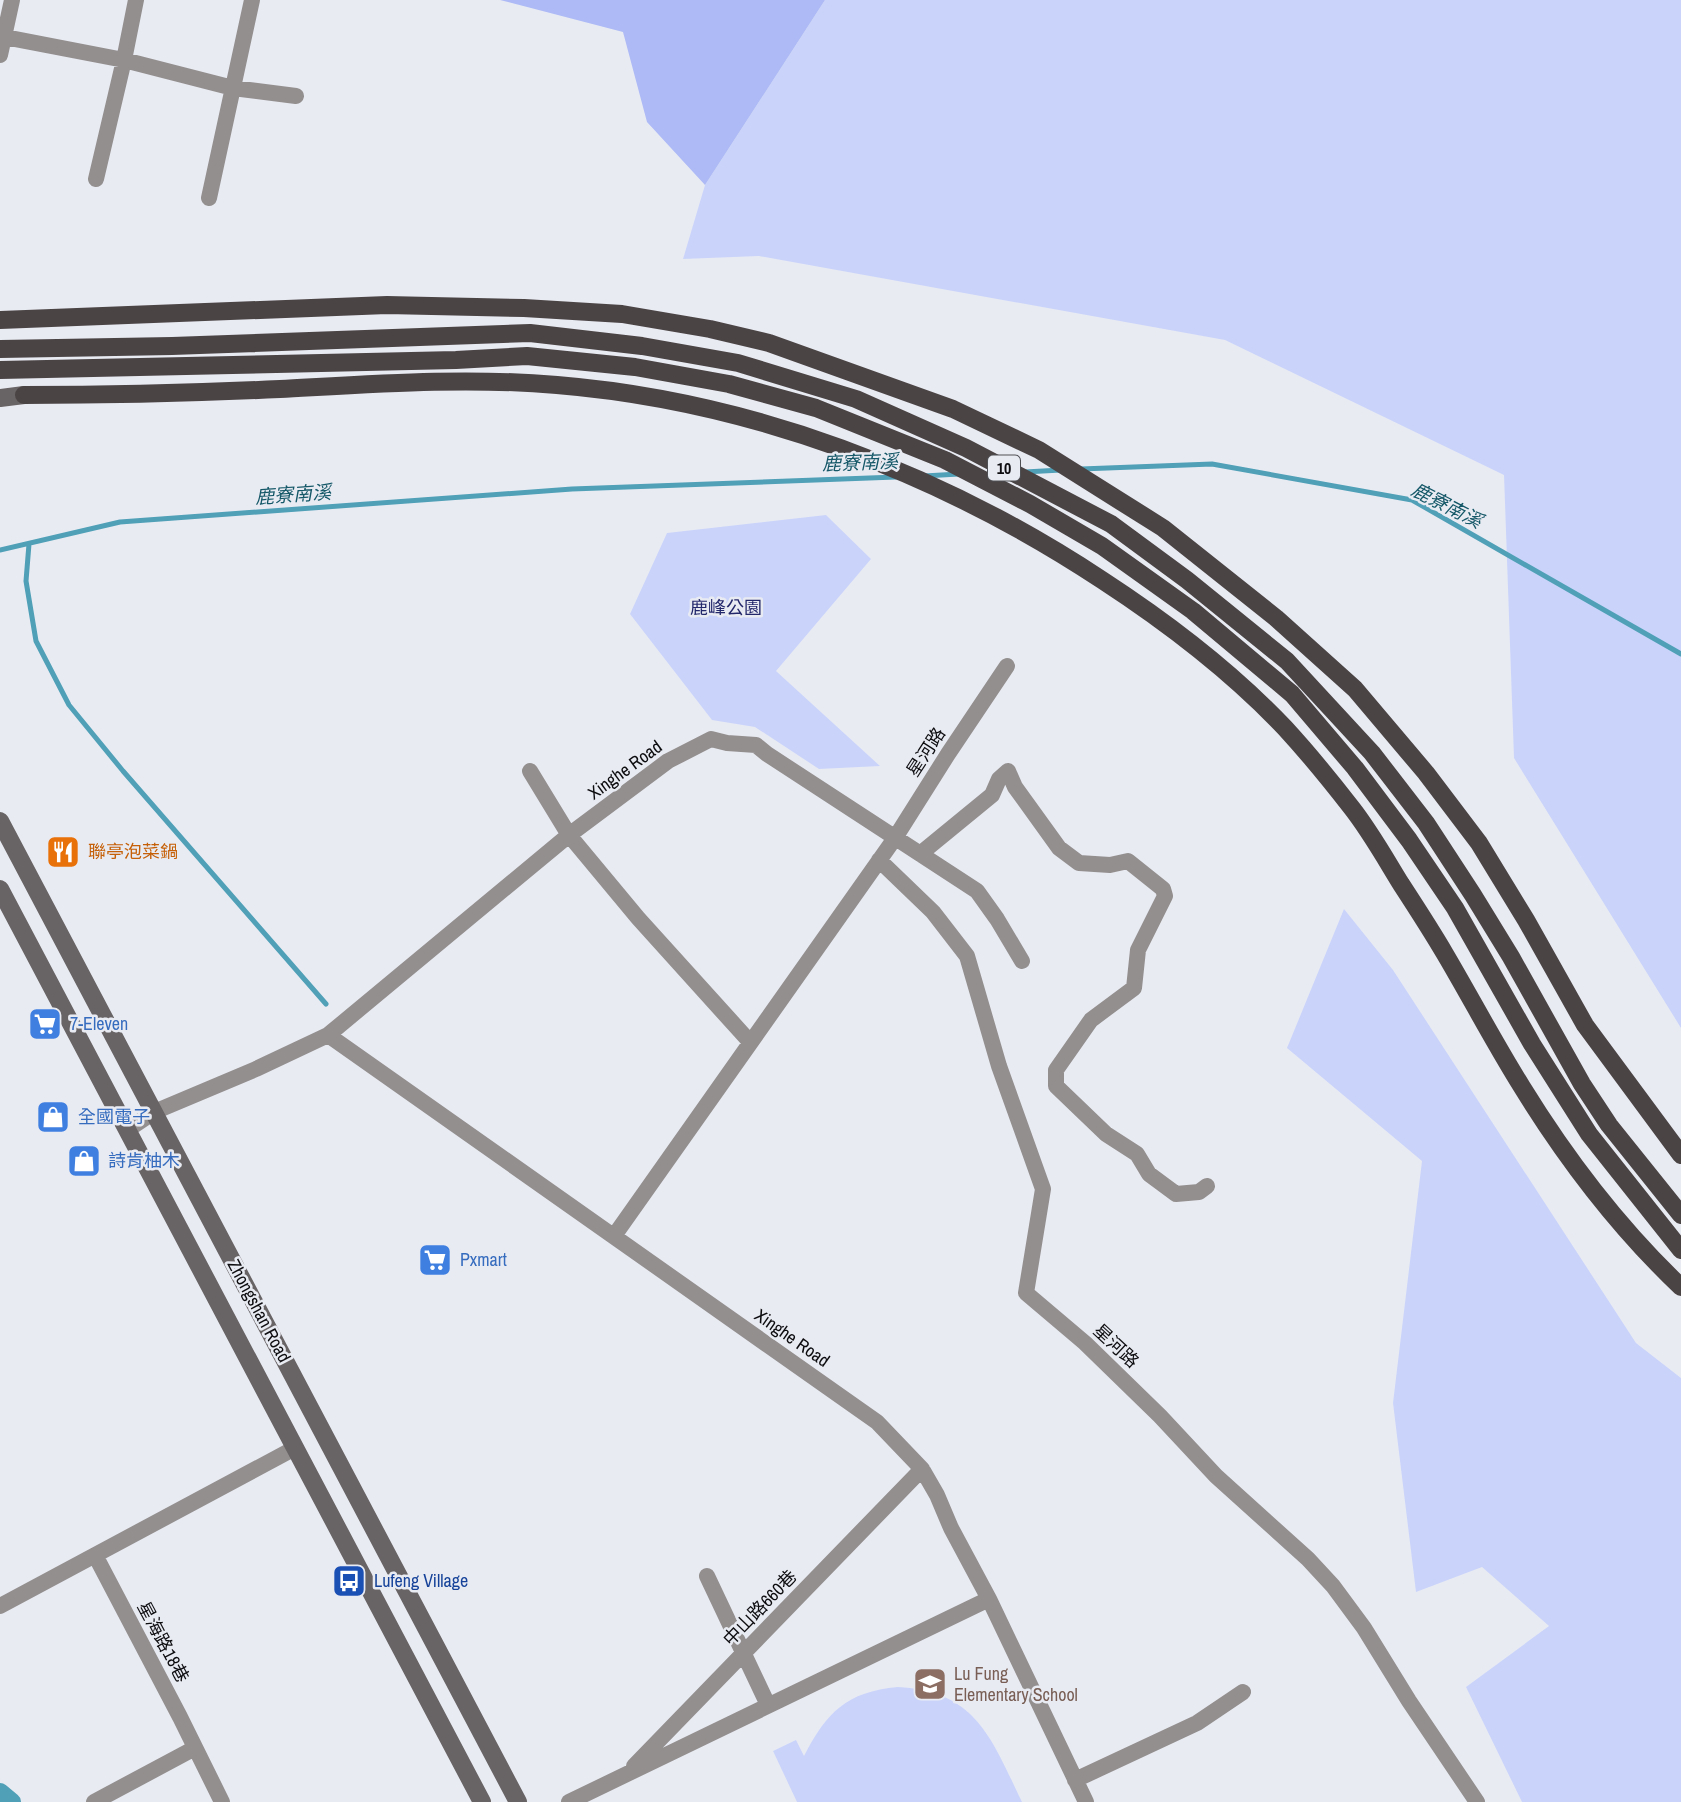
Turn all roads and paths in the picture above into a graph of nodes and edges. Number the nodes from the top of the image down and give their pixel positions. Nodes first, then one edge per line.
1 (12, 0) edge
2 (136, 0) edge
3 (252, 0) edge
4 (2, 36) edge
5 (0, 55) edge
6 (124, 60) junction
7 (233, 88) junction
8 (296, 96) dead end
9 (96, 179) dead end
10 (209, 198) dead end
11 (0, 320) edge
12 (0, 349) edge
13 (0, 370) edge
14 (24, 395) joint
15 (0, 398) edge
16 (1007, 666) dead end
17 (530, 771) dead end
18 (0, 821) edge
19 (569, 835) junction
20 (895, 838) junction
21 (920, 854) junction
22 (879, 860) junction
23 (0, 889) edge
24 (1022, 961) dead end
25 (328, 1035) junction
26 (750, 1042) junction
27 (154, 1112) junction
28 (127, 1130) junction
29 (1681, 1155) edge
30 (1207, 1186) dead end
31 (1681, 1215) edge
32 (614, 1236) junction
33 (1681, 1250) edge
34 (1681, 1287) edge
35 (296, 1448) junction
36 (922, 1469) junction
37 (95, 1555) junction
38 (707, 1576) dead end
39 (989, 1599) junction
40 (0, 1606) edge
41 (744, 1653) junction
42 (1243, 1692) dead end
43 (768, 1705) junction
44 (195, 1748) junction
45 (625, 1774) junction
46 (1075, 1780) junction
47 (94, 1802) edge
48 (222, 1802) edge
49 (482, 1802) edge
50 (518, 1802) edge
51 (569, 1802) edge
52 (1086, 1802) edge
53 (1477, 1802) edge

1 - 4 street
2 - 6 street
3 - 7 street
4 - 5 street
4 - 6 street
6 - 7 street
6 - 9 street
7 - 8 street
7 - 10 street
11 - 29 main road
12 - 31 main road, 10
13 - 33 main road, 10
14 - 15 street
14 - 34 main road
16 - 20 street, 星河路
17 - 19 street
18 - 27 street, Zhongshan Road
19 - 20 street, Xinghe Road
19 - 25 street, Xinghe Road
19 - 26 street
20 - 21 street, Xinghe Road
20 - 22 street, 星河路
21 - 24 street, Xinghe Road
21 - 30 street
22 - 26 street, 星河路
22 - 53 street, 星河路
23 - 28 street, Zhongshan Road
25 - 27 street, Xinghe Road
25 - 32 street, Xinghe Road
26 - 32 street, 星河路
27 - 28 street, Xinghe Road
27 - 50 street, Zhongshan Road
28 - 35 street, Zhongshan Road
32 - 36 street, Xinghe Road
35 - 37 street
35 - 49 street, Zhongshan Road
36 - 39 street, Xinghe Road
36 - 41 street, 中山路660巷
37 - 40 street
37 - 44 street, 星海路18巷
38 - 41 street
39 - 43 street, 中山路660巷
39 - 46 street, Xinghe Road
41 - 43 street
41 - 45 street, 中山路660巷
42 - 46 street
43 - 45 street, 中山路660巷
44 - 47 street
44 - 48 street, 星海路18巷
45 - 51 street, 中山路660巷
46 - 52 street, Xinghe Road

